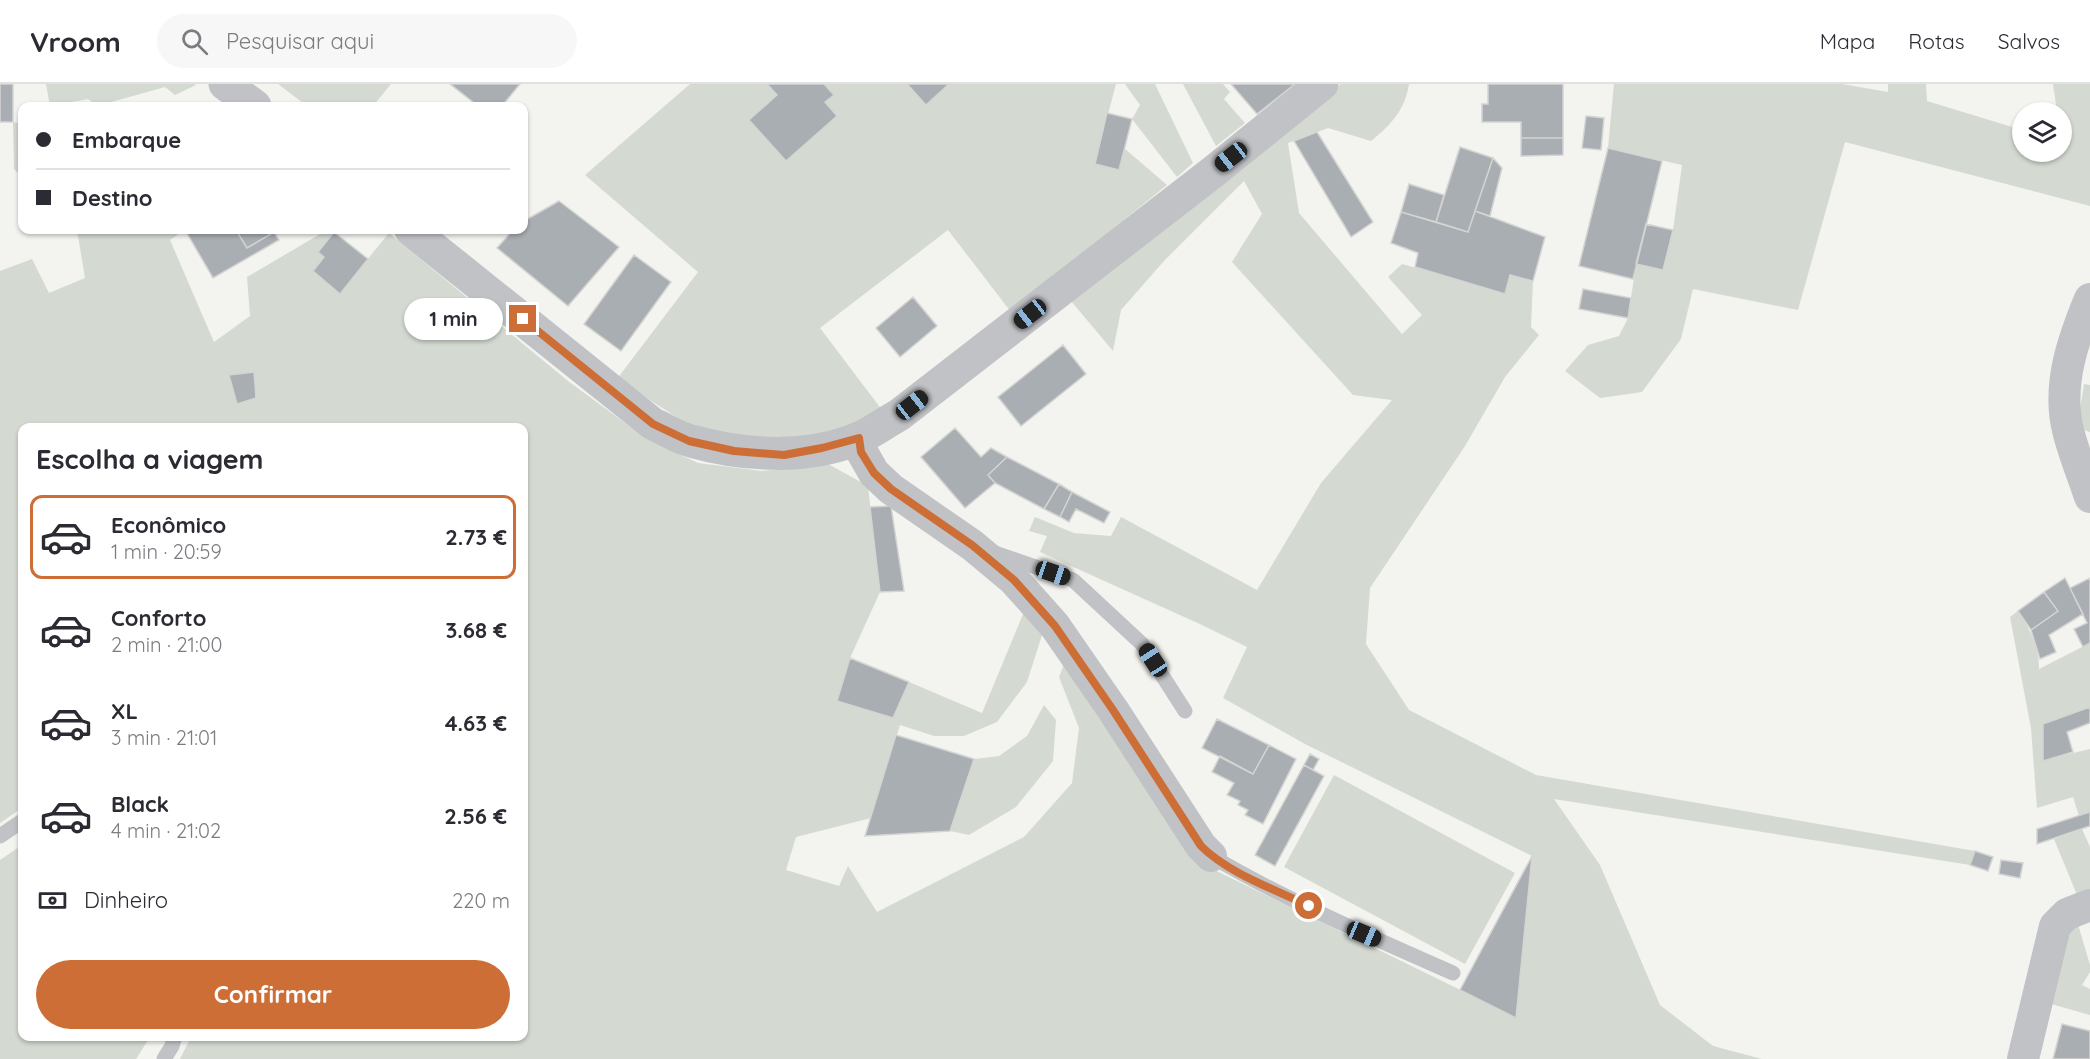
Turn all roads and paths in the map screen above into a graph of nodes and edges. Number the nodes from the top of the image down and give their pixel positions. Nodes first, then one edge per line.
1 (225, 84) edge
2 (1322, 84) edge
3 (250, 102) edge
4 (416, 234) edge
5 (2090, 299) edge
6 (859, 438) junction
7 (2090, 496) edge
8 (972, 545) junction
9 (1185, 711) dead end
10 (18, 824) edge
11 (0, 836) edge
12 (1211, 856) joint
13 (2090, 905) edge
14 (1453, 973) dead end
15 (174, 1041) edge
16 (164, 1059) edge
17 (2024, 1059) edge

1 - 3 street
2 - 6 street
4 - 6 street
5 - 7 street
6 - 8 street
8 - 9 lane
8 - 12 street
10 - 11 lane
12 - 14 lane
13 - 17 street
15 - 16 lane

